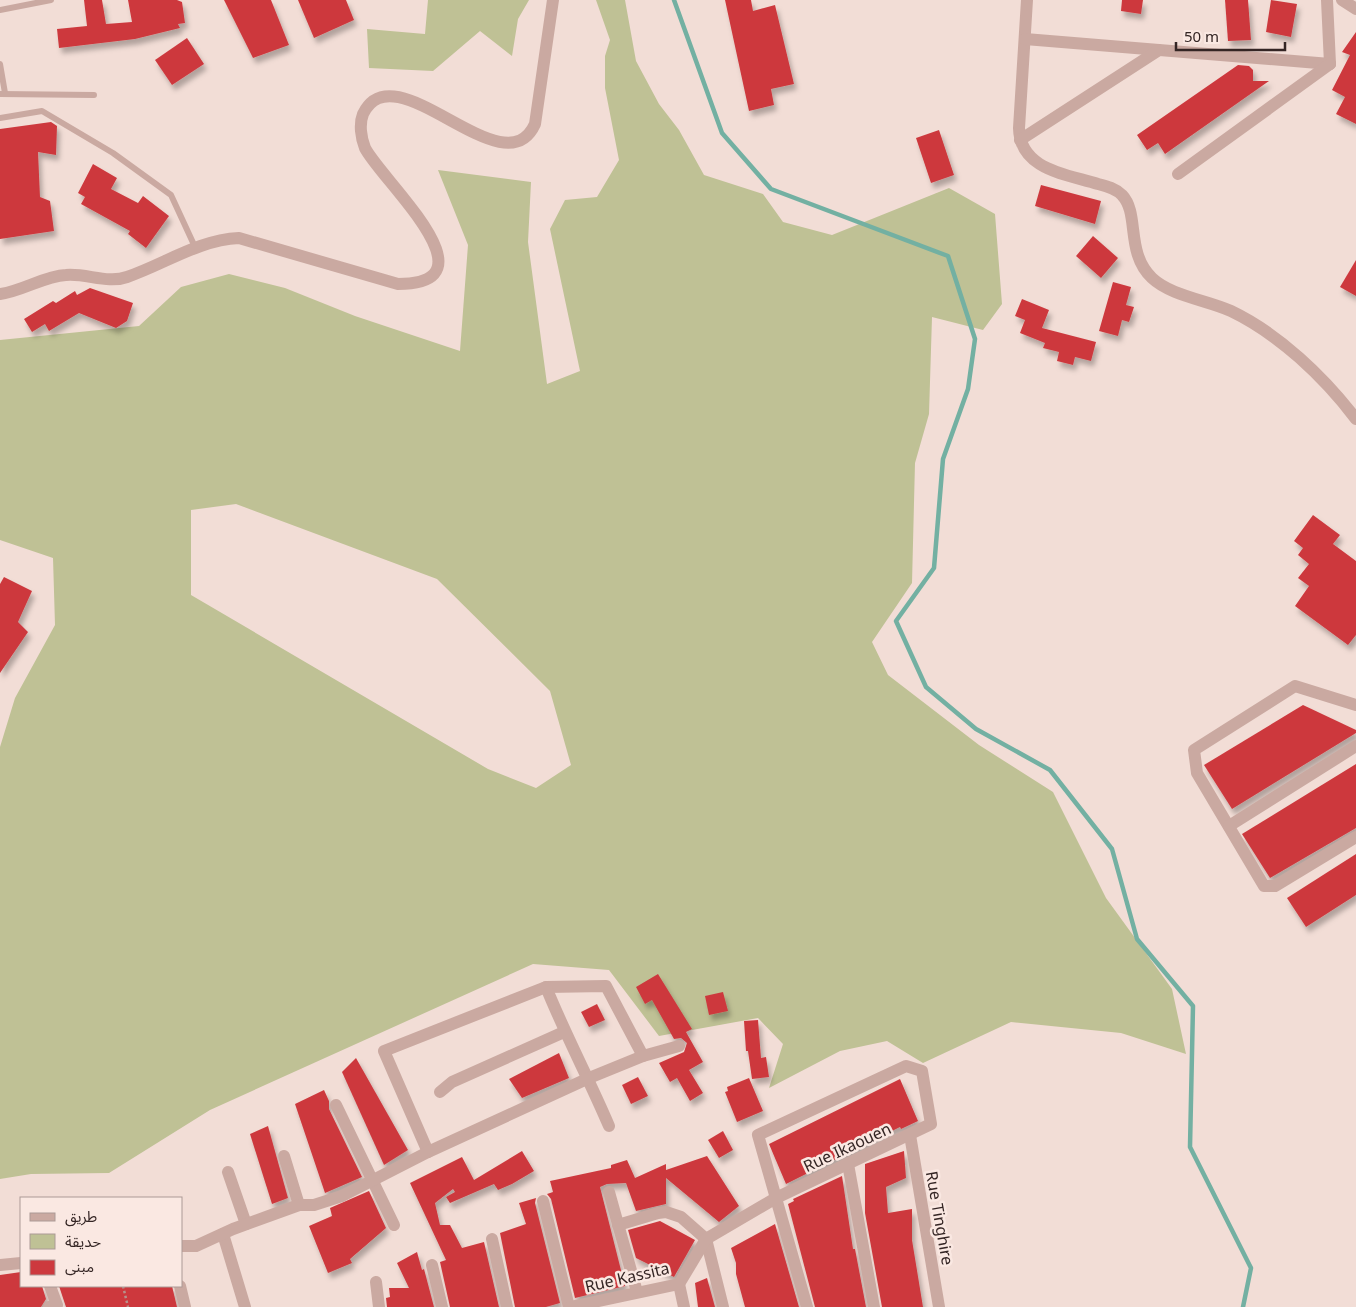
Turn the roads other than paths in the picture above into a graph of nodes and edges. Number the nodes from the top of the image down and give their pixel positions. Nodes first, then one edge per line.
1 (51, 0) edge
2 (553, 0) edge
3 (1028, 0) edge
4 (1327, 0) edge
5 (1342, 0) edge
6 (1356, 8) edge
7 (0, 10) edge
8 (1025, 40) junction
9 (1160, 50) junction
10 (0, 64) edge
11 (1330, 64) junction
12 (2, 94) edge
13 (94, 95) dead end
14 (0, 118) edge
15 (1020, 140) junction
16 (1178, 174) dead end
17 (195, 247) junction
18 (0, 294) edge
19 (1356, 419) edge
20 (1356, 705) edge
21 (1356, 746) edge
22 (1229, 826) junction
23 (1356, 837) edge
24 (546, 986) junction
25 (564, 1032) junction
26 (679, 1046) dead end
27 (643, 1056) junction
28 (588, 1078) junction
29 (440, 1092) dead end
30 (336, 1106) dead end
31 (609, 1126) dead end
32 (910, 1135) junction
33 (428, 1152) junction
34 (284, 1156) dead end
35 (848, 1164) junction
36 (228, 1172) dead end
37 (372, 1182) junction
38 (609, 1192) dead end
39 (776, 1198) junction
40 (543, 1201) dead end
41 (299, 1205) junction
42 (246, 1224) junction
43 (394, 1225) dead end
44 (618, 1225) junction
45 (224, 1234) junction
46 (492, 1239) dead end
47 (706, 1239) junction
48 (182, 1246) edge
49 (20, 1263) edge
50 (0, 1265) edge
51 (432, 1265) dead end
52 (376, 1282) dead end
53 (679, 1284) junction
54 (50, 1287) edge
55 (180, 1287) edge
56 (637, 1292) junction
57 (622, 1301) edge
58 (53, 1306) edge
59 (185, 1307) edge
60 (245, 1307) edge
61 (379, 1307) edge
62 (442, 1307) edge
63 (506, 1307) edge
64 (570, 1307) edge
65 (684, 1307) edge
66 (723, 1307) edge
67 (807, 1307) edge
68 (874, 1307) edge
69 (939, 1307) edge

1 - 7 lane
2 - 17 street
3 - 8 street
4 - 11 street
5 - 6 street
8 - 9 street
8 - 15 street
9 - 11 street
9 - 15 street
10 - 12 lane
11 - 16 street
12 - 13 lane
14 - 17 lane
15 - 19 street
17 - 18 street
20 - 22 street
21 - 22 street
22 - 23 street
24 - 25 street
24 - 27 street
24 - 33 street
25 - 28 street
25 - 29 street
26 - 27 street
27 - 28 street
28 - 31 street
28 - 33 street
30 - 37 street
32 - 35 street, Rue Ikaouen
32 - 39 street, Rue Ikaouen
32 - 69 street, Rue Tinghire
33 - 37 street
34 - 41 street
35 - 39 street, Rue Ikaouen
35 - 68 street
36 - 42 street
37 - 41 street
37 - 43 street
38 - 44 street
39 - 47 street, Rue Kassita
39 - 67 street
40 - 64 street
41 - 42 street
42 - 45 street
44 - 47 street
44 - 56 street
45 - 48 street
45 - 60 street
46 - 63 street
47 - 53 street, Rue Kassita
47 - 66 street
49 - 50 street
51 - 62 street
52 - 61 street
53 - 56 street, Rue Kassita
53 - 65 street
54 - 58 street
55 - 59 street
56 - 57 street, Rue Kassita
57 - 64 street, Rue Kassita

